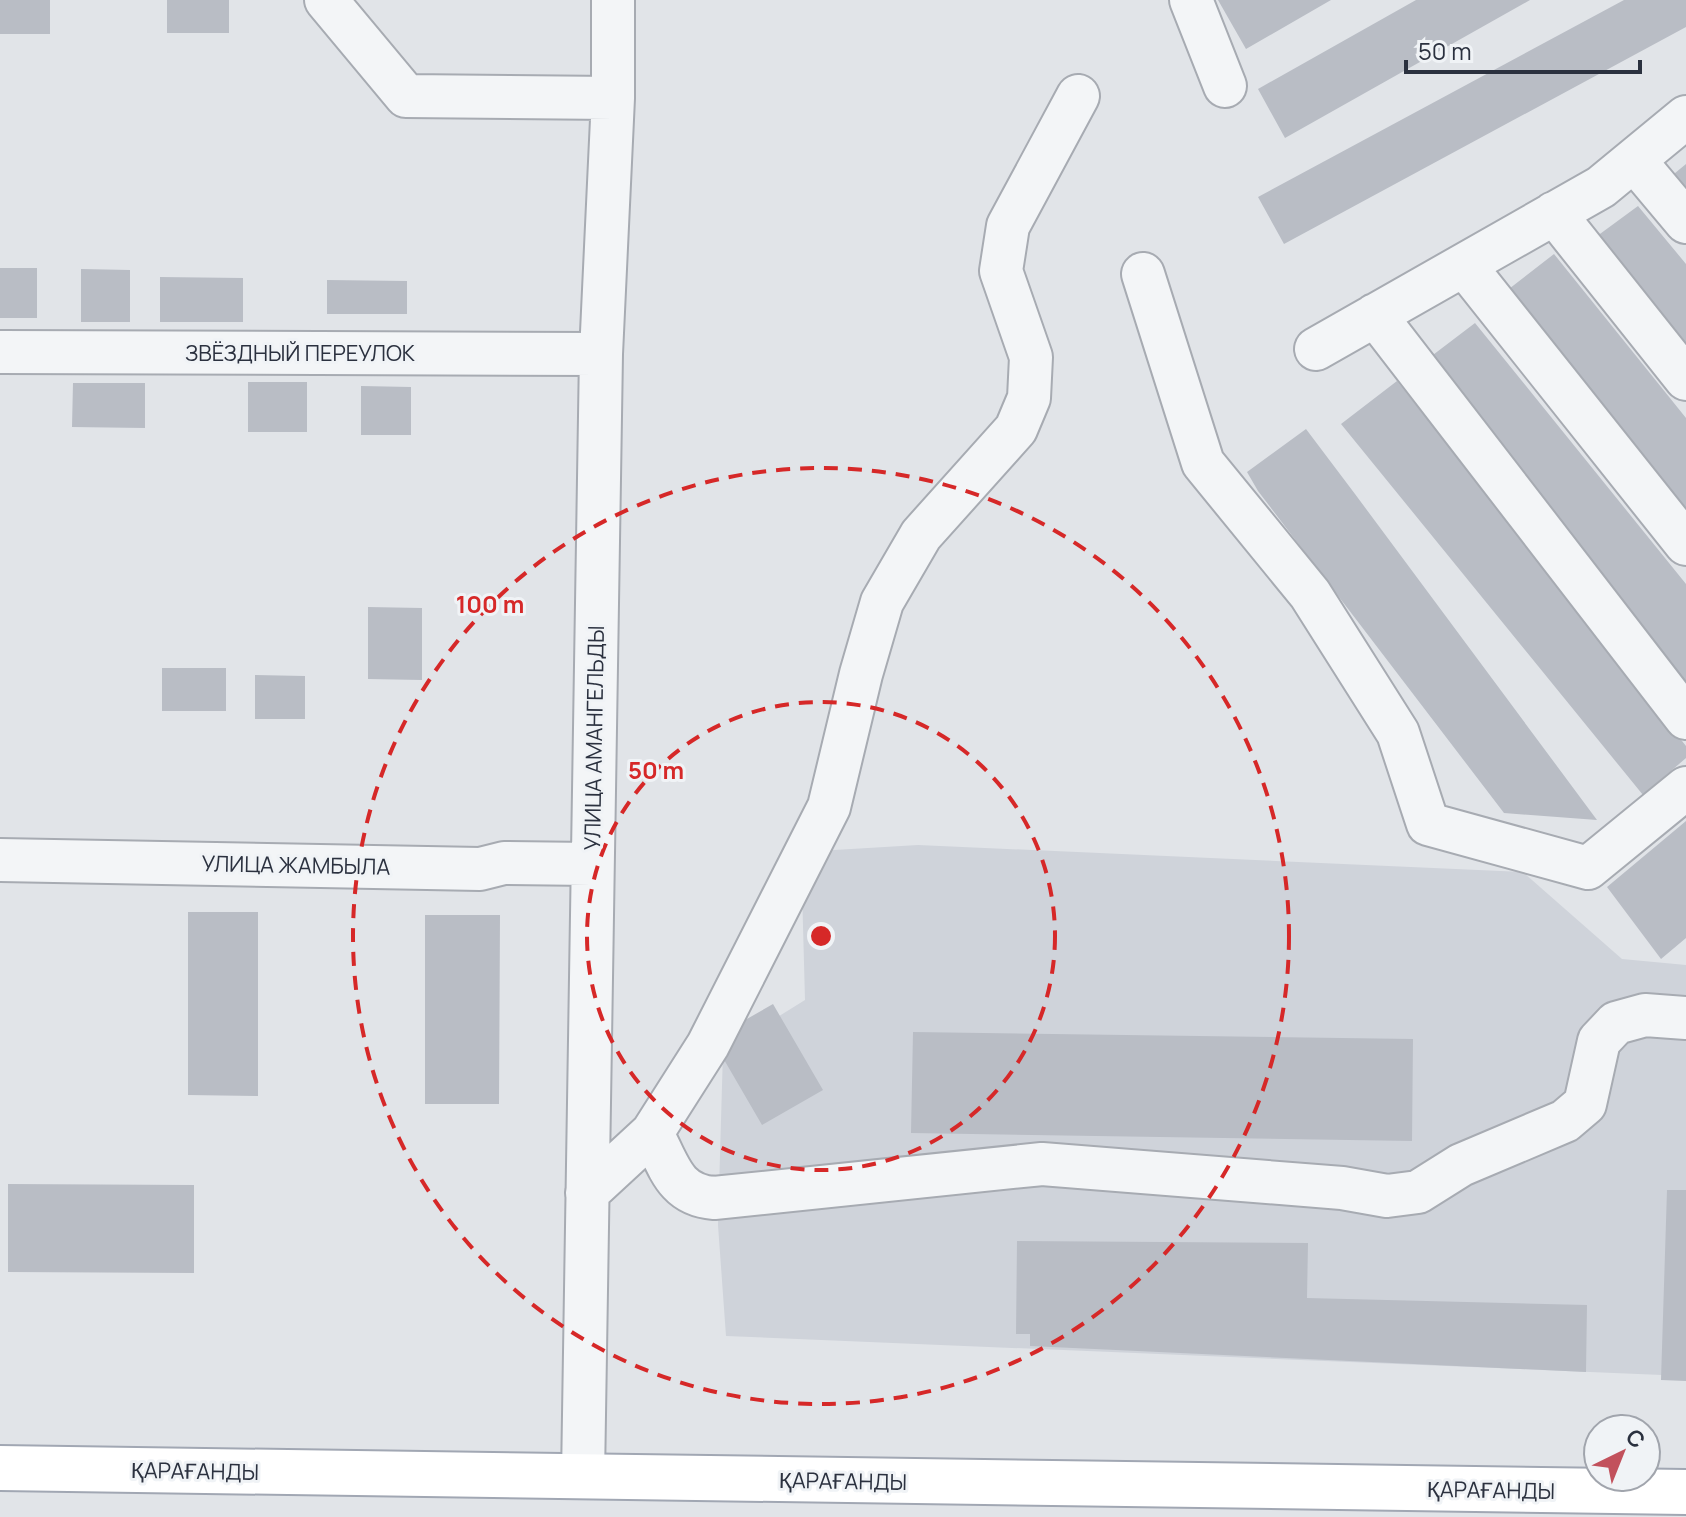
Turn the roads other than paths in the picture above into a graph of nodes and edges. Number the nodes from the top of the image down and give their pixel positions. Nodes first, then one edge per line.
1 (326, 0) edge
2 (613, 0) edge
3 (1191, 0) edge
4 (1225, 86) dead end
5 (1078, 96) dead end
6 (613, 98) junction
7 (1686, 117) edge
8 (1634, 160) junction
9 (1554, 213) junction
10 (1686, 222) edge
11 (1464, 265) junction
12 (1143, 274) dead end
13 (1375, 315) junction
14 (1316, 349) dead end
15 (0, 352) edge
16 (601, 354) junction
17 (1686, 379) edge
18 (1686, 544) edge
19 (1686, 718) edge
20 (1686, 788) edge
21 (0, 860) edge
22 (591, 864) junction
23 (1686, 1018) edge
24 (652, 1133) junction
25 (587, 1193) junction
26 (0, 1468) edge
27 (583, 1477) junction
28 (1686, 1492) edge

1 - 6 street
2 - 6 street, УЛИЦА АМАНГЕЛЬДЫ
3 - 4 street
5 - 24 street
6 - 16 street, УЛИЦА АМАНГЕЛЬДЫ
7 - 8 street
8 - 9 street
8 - 10 street
9 - 11 street
9 - 17 street
11 - 13 street
11 - 18 street
12 - 20 street
13 - 14 street
13 - 19 street
15 - 16 street, ЗВЁЗДНЫЙ ПЕРЕУЛОК
16 - 22 street, УЛИЦА АМАНГЕЛЬДЫ
21 - 22 street, УЛИЦА ЖАМБЫЛА
22 - 25 street, УЛИЦА АМАНГЕЛЬДЫ
23 - 24 street
24 - 25 street
25 - 27 street, УЛИЦА АМАНГЕЛЬДЫ
26 - 27 main road, ҚАРАҒАНДЫ
27 - 28 main road, ҚАРАҒАНДЫ

